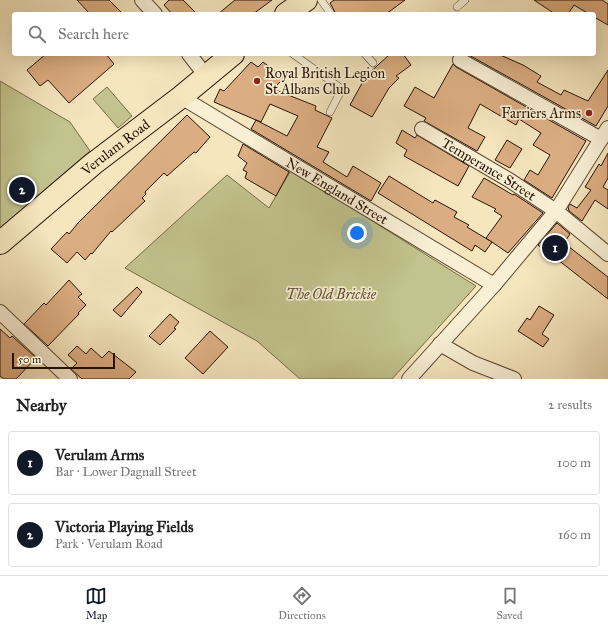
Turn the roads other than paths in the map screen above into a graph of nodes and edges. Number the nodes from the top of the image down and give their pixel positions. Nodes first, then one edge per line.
1 (142, 0) edge
2 (306, 0) edge
3 (321, 0) edge
4 (465, 0) edge
5 (457, 7) dead end
6 (154, 12) edge
7 (289, 12) edge
8 (330, 12) edge
9 (191, 56) edge
10 (231, 56) edge
11 (296, 56) edge
12 (367, 56) edge
13 (460, 60) dead end
14 (373, 62) dead end
15 (206, 76) junction
16 (181, 97) junction
17 (330, 112) dead end
18 (422, 129) dead end
19 (604, 133) edge
20 (556, 211) junction
21 (0, 243) edge
22 (608, 254) edge
23 (494, 285) junction
24 (0, 312) edge
25 (440, 344) junction
26 (70, 379) edge
27 (409, 379) edge
28 (514, 379) edge

1 - 6 street
2 - 7 main road
3 - 8 lane
4 - 5 lane
9 - 15 street
10 - 15 main road, Verulam Road
11 - 17 lane
12 - 14 lane
13 - 19 street
15 - 16 main road, Verulam Road
16 - 21 main road, Verulam Road
16 - 23 street, New England Street
18 - 20 street, Temperance Street
19 - 20 street
20 - 22 street, Temperance Street
20 - 23 street
23 - 25 street
24 - 26 street
25 - 27 street
25 - 28 street

